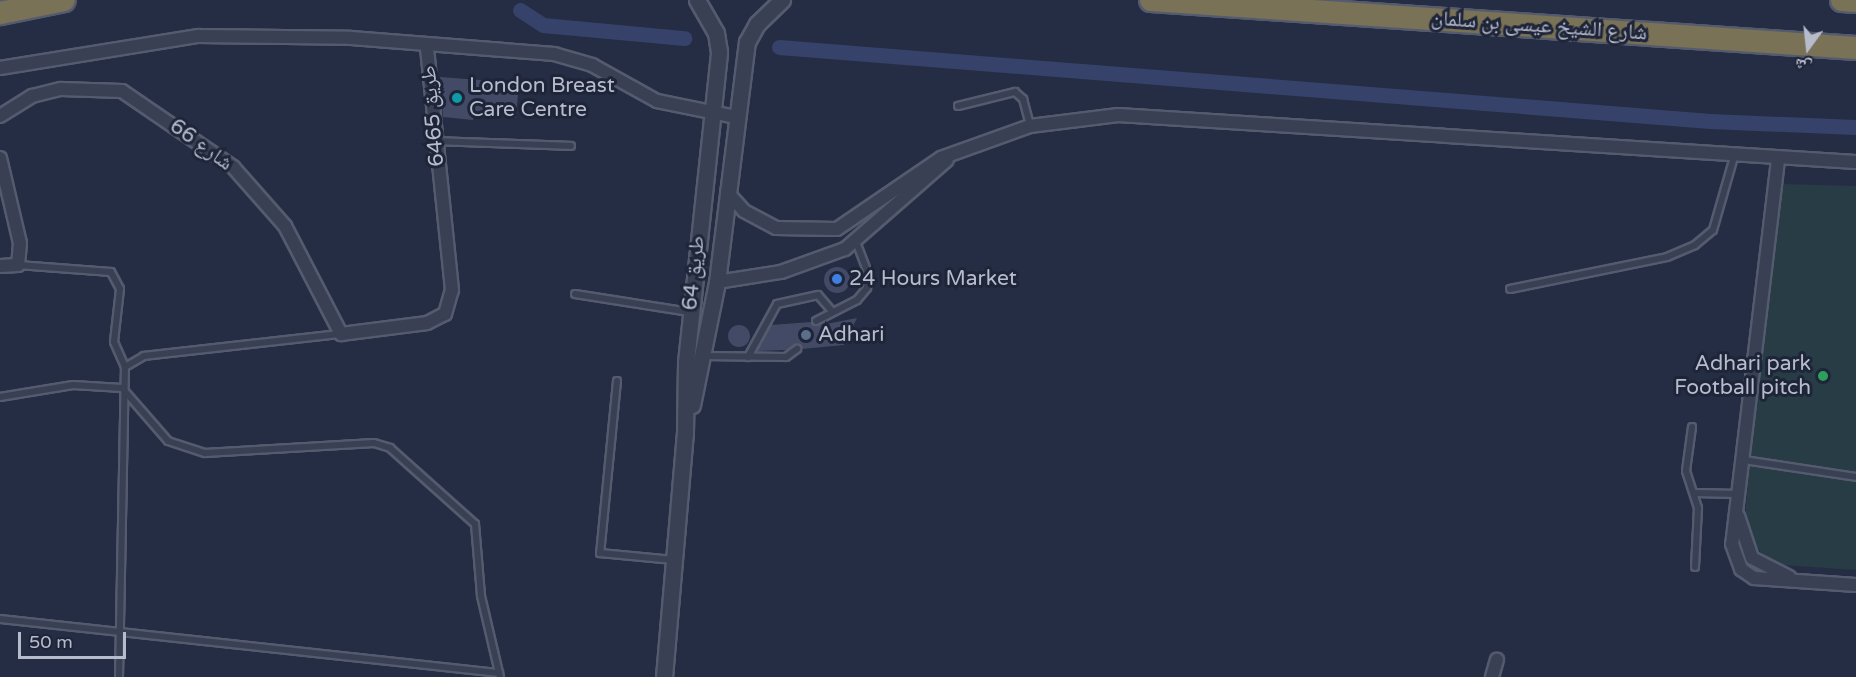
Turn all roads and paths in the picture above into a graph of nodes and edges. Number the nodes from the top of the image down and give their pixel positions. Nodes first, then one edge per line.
1 (64, 0) edge
2 (696, 0) edge
3 (782, 0) edge
4 (1151, 0) edge
5 (1842, 0) edge
6 (1856, 1) edge
7 (0, 13) edge
8 (427, 46) junction
9 (1856, 48) edge
10 (0, 68) edge
11 (958, 106) dead end
12 (715, 114) junction
13 (0, 116) edge
14 (736, 117) junction
15 (1030, 126) junction
16 (433, 141) junction
17 (571, 146) dead end
18 (955, 153) junction
19 (1734, 157) junction
20 (0, 158) edge
21 (1778, 160) junction
22 (1856, 162) edge
23 (727, 192) junction
24 (849, 224) junction
25 (856, 241) junction
26 (18, 265) junction
27 (0, 266) edge
28 (693, 281) junction
29 (717, 282) junction
30 (1510, 289) dead end
31 (575, 294) dead end
32 (832, 310) junction
33 (690, 312) junction
34 (816, 321) dead end
35 (341, 334) junction
36 (796, 349) dead end
37 (703, 356) junction
38 (748, 357) junction
39 (125, 367) junction
40 (617, 381) dead end
41 (123, 388) junction
42 (0, 397) edge
43 (1692, 427) dead end
44 (686, 434) junction
45 (1744, 460) junction
46 (1856, 477) edge
47 (1695, 493) junction
48 (1739, 494) junction
49 (675, 560) junction
50 (1695, 567) dead end
51 (1856, 585) edge
52 (0, 619) edge
53 (121, 631) junction
54 (1497, 660) dead end
55 (499, 675) edge
56 (119, 677) edge
57 (664, 677) edge
58 (1492, 677) edge

1 - 7 highway
2 - 12 street, طريق 64
3 - 14 street, طريق 64
4 - 9 highway, شارع الشيخ عيسى بن سلمان
5 - 6 highway
8 - 10 street
8 - 12 street, طريق 6465
8 - 16 street, طريق 6465
11 - 15 lane
12 - 14 street, طريق 6465
12 - 28 street, طريق 64
13 - 35 street, شارع 66
14 - 23 street, طريق 64
15 - 18 street
15 - 19 street
16 - 17 lane
16 - 35 street, طريق 6465
18 - 24 street
18 - 25 street
19 - 21 street
19 - 30 lane
20 - 26 street
21 - 22 street
21 - 45 street
23 - 24 street
23 - 29 street, طريق 64
24 - 25 street
25 - 29 street
25 - 32 lane
26 - 27 street
26 - 39 lane
28 - 29 street
28 - 33 street, طريق 64
29 - 37 street, طريق 64
31 - 33 lane
32 - 34 lane
32 - 38 lane
33 - 44 street, طريق 64
35 - 39 lane
36 - 38 lane
37 - 38 lane
37 - 44 street, طريق 64
39 - 41 lane
40 - 49 lane
41 - 42 lane
41 - 53 lane
41 - 55 lane
43 - 47 lane
44 - 49 street, طريق 64
45 - 46 lane
45 - 48 street
47 - 48 lane
47 - 50 lane
48 - 51 street
49 - 57 street, طريق 64
52 - 53 lane
53 - 55 lane
53 - 56 lane
54 - 58 street

